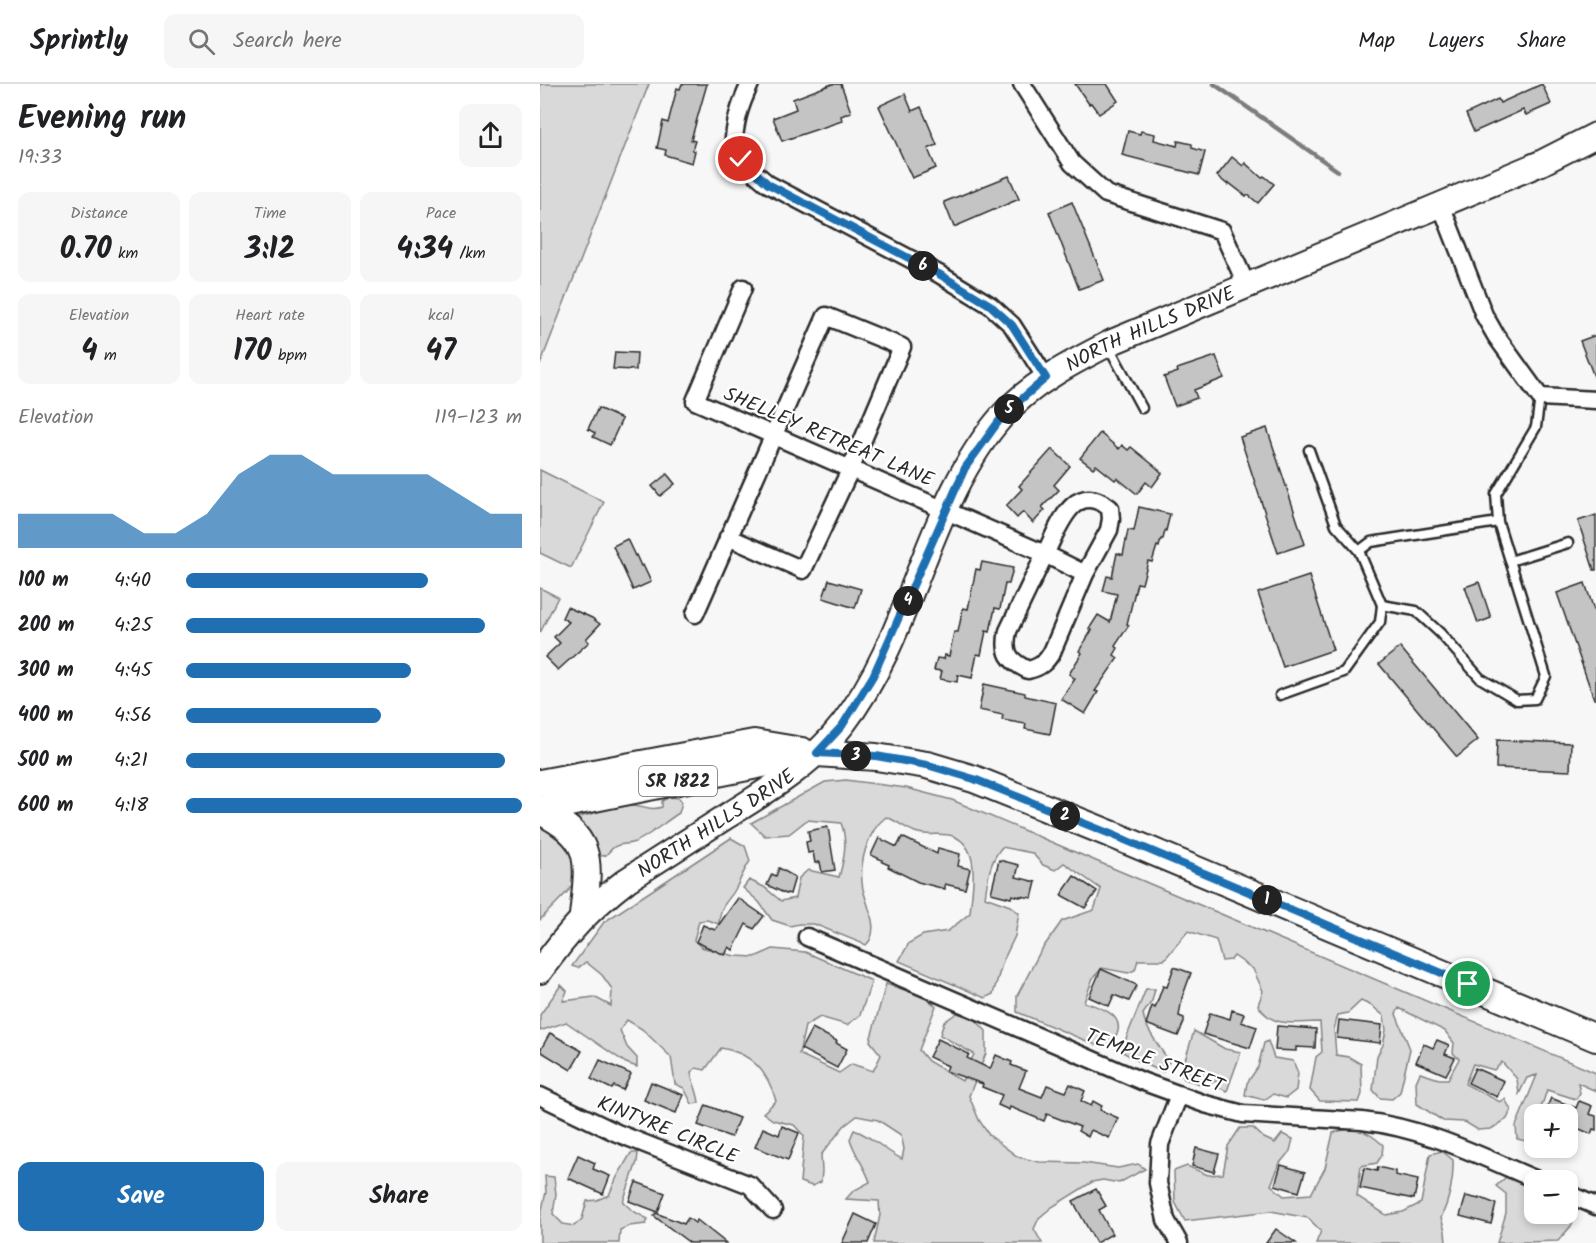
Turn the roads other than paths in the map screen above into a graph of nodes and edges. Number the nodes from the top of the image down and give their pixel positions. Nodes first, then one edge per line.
1 (750, 84) edge
2 (1022, 84) edge
3 (1596, 135) edge
4 (1442, 205) junction
5 (1247, 286) junction
6 (743, 288) dead end
7 (1107, 344) junction
8 (1046, 378) junction
9 (1540, 397) junction
10 (1596, 400) edge
11 (1142, 408) dead end
12 (773, 434) junction
13 (1309, 450) dead end
14 (850, 468) junction
15 (946, 510) junction
16 (1498, 522) junction
17 (728, 537) junction
18 (1568, 543) dead end
19 (1359, 551) junction
20 (1045, 554) junction
21 (1510, 561) junction
22 (1085, 574) junction
23 (1382, 605) junction
24 (695, 614) dead end
25 (1280, 695) dead end
26 (817, 753) junction
27 (540, 783) edge
28 (540, 810) edge
29 (583, 916) junction
30 (807, 937) dead end
31 (540, 971) edge
32 (1596, 1038) edge
33 (1179, 1095) junction
34 (540, 1096) edge
35 (1524, 1175) edge
36 (1578, 1198) edge
37 (1596, 1206) edge
38 (773, 1210) dead end
39 (1179, 1243) edge

1 - 8 street
2 - 5 street
3 - 4 main road, NORTH HILLS DRIVE
4 - 5 main road, NORTH HILLS DRIVE
4 - 9 street
5 - 7 main road, NORTH HILLS DRIVE
6 - 12 street, SHELLEY RETREAT LANE
7 - 8 main road, NORTH HILLS DRIVE
7 - 11 lane
8 - 15 main road, NORTH HILLS DRIVE
9 - 10 street
9 - 16 lane
12 - 14 street, SHELLEY RETREAT LANE
12 - 14 street
12 - 17 street
13 - 19 lane
14 - 15 street, SHELLEY RETREAT LANE
14 - 17 street
15 - 20 street, SHELLEY RETREAT LANE
15 - 26 main road, NORTH HILLS DRIVE
16 - 19 lane
16 - 21 lane
17 - 24 street
18 - 21 lane
19 - 23 lane
20 - 22 street, SHELLEY RETREAT LANE
20 - 22 street
20 - 22 street
21 - 23 lane
23 - 25 lane
26 - 27 main road, SR 1822
26 - 28 main road, SR 1822
26 - 29 main road, NORTH HILLS DRIVE
26 - 32 main road, SR 1822
28 - 29 main road
29 - 31 main road, NORTH HILLS DRIVE
30 - 33 street, TEMPLE STREET
33 - 35 street, TEMPLE STREET
33 - 39 street
34 - 38 street, KINTYRE CIRCLE
36 - 37 street

